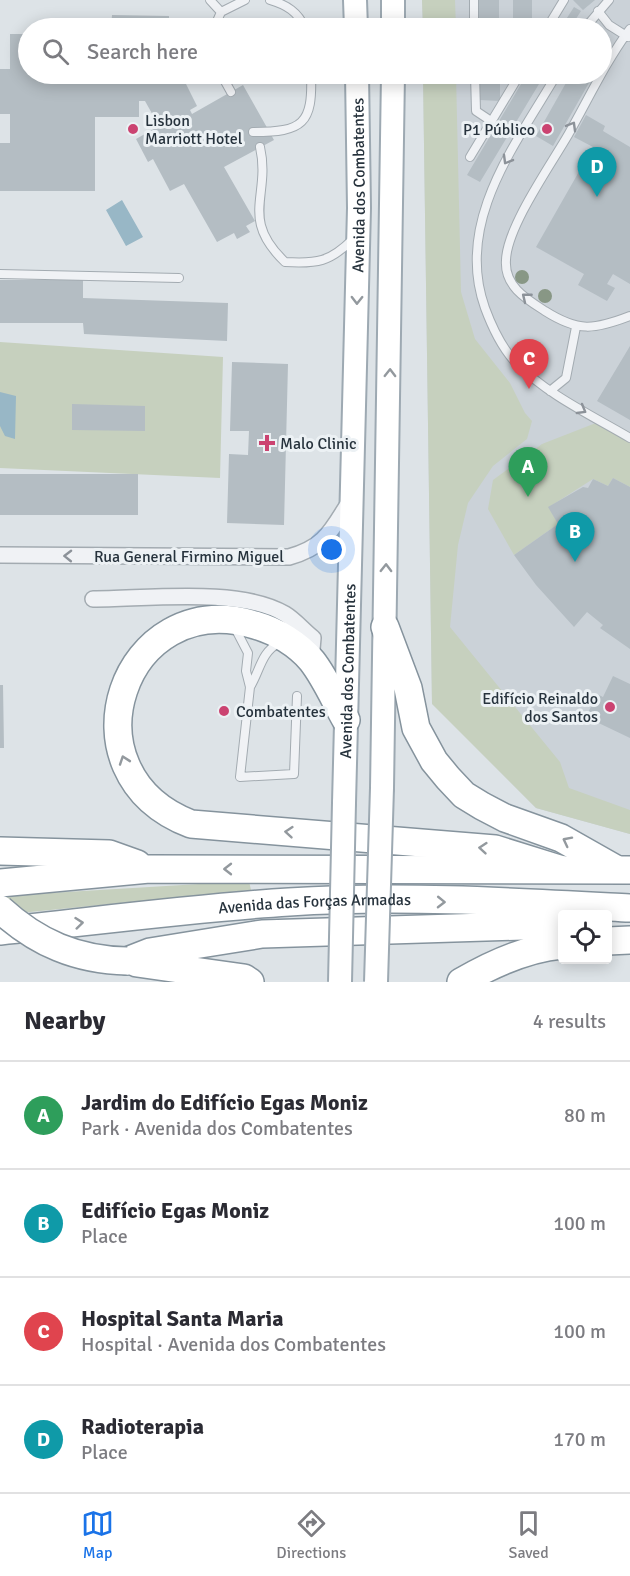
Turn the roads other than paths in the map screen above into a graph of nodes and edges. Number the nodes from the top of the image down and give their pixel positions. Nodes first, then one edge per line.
1 (210, 0) edge
2 (245, 0) edge
3 (270, 0) edge
4 (355, 0) edge
5 (393, 0) edge
6 (474, 0) edge
7 (564, 0) edge
8 (609, 0) edge
9 (598, 11) junction
10 (221, 12) junction
11 (218, 18) edge
12 (299, 18) edge
13 (356, 18) edge
14 (393, 18) edge
15 (474, 18) edge
16 (553, 18) edge
17 (593, 18) edge
18 (603, 18) edge
19 (612, 27) edge
20 (628, 34) edge
21 (612, 61) edge
22 (227, 84) edge
23 (310, 84) edge
24 (357, 84) edge
25 (393, 84) edge
26 (475, 84) edge
27 (514, 84) edge
28 (551, 84) edge
29 (599, 84) edge
30 (231, 92) dead end
31 (491, 121) junction
32 (253, 132) dead end
33 (260, 147) dead end
34 (470, 157) dead end
35 (359, 234) junction
36 (0, 274) edge
37 (179, 278) dead end
38 (630, 316) edge
39 (576, 327) junction
40 (550, 391) junction
41 (630, 438) edge
42 (352, 499) junction
43 (0, 555) edge
44 (93, 599) dead end
45 (228, 619) junction
46 (385, 627) junction
47 (286, 639) junction
48 (311, 660) junction
49 (250, 687) junction
50 (297, 696) dead end
51 (346, 720) junction
52 (0, 851) edge
53 (149, 869) junction
54 (560, 869) junction
55 (624, 870) edge
56 (0, 883) edge
57 (630, 908) edge
58 (0, 909) edge
59 (585, 910) edge
60 (605, 910) edge
61 (558, 923) edge
62 (0, 931) edge
63 (630, 940) edge
64 (612, 941) edge
65 (558, 946) edge
66 (137, 963) junction
67 (250, 982) edge
68 (340, 982) edge
69 (376, 982) edge
70 (461, 982) edge

1 - 10 lane
2 - 10 lane
3 - 12 lane
4 - 13 main road
5 - 14 main road
6 - 15 lane
7 - 16 lane
8 - 9 lane
9 - 17 lane
9 - 18 lane
10 - 11 lane
19 - 20 lane
21 -> 20 lane
22 - 30 lane
23 - 32 lane
24 - 35 main road, Avenida dos Combatentes
46 -> 25 main road
26 - 31 lane
27 - 31 lane
28 -> 40 lane
39 -> 29 lane
31 - 34 lane
33 - 35 lane
35 -> 42 main road, Avenida dos Combatentes
36 - 37 lane
38 - 39 lane
39 - 40 lane
40 -> 41 lane
42 -> 43 street, Rua General Firmino Miguel
42 - 51 main road, Avenida dos Combatentes
44 - 48 street
45 - 47 highway
45 - 49 lane
54 -> 45 highway
55 -> 46 highway
46 - 69 main road, bridge
47 - 48 highway
47 - 49 lane
48 - 51 highway
49 - 50 lane
51 - 68 main road, Avenida dos Combatentes, bridge
52 - 53 highway
54 -> 53 highway, Avenida das Forças Armadas
53 - 56 highway, Avenida das Forças Armadas
54 - 55 highway, Avenida das Forças Armadas
57 - 60 highway, Avenida das Forças Armadas
58 - 66 highway, bridge
62 -> 59 highway, Avenida das Forças Armadas
61 - 66 highway
63 - 64 highway
65 - 70 highway
66 - 67 highway

